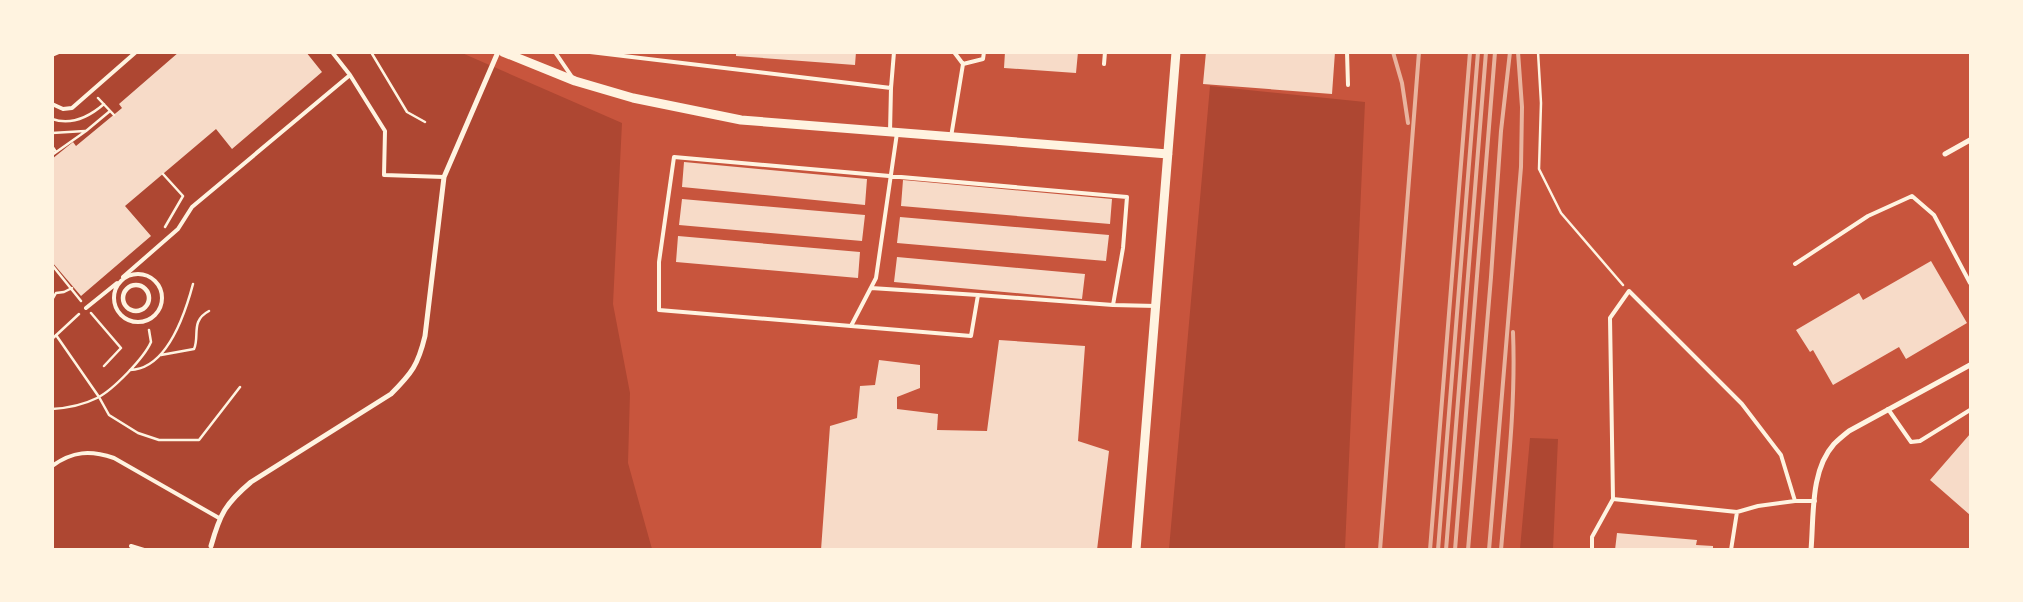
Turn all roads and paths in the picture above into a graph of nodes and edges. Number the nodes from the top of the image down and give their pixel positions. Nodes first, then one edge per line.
1 (59, 52) edge
2 (136, 52) edge
3 (332, 52) edge
4 (371, 52) edge
5 (498, 52) edge
6 (503, 52) edge
7 (555, 52) edge
8 (590, 52) edge
9 (894, 52) edge
10 (954, 52) edge
11 (984, 52) edge
12 (1105, 52) edge
13 (1176, 52) edge
14 (1347, 52) edge
15 (1538, 52) edge
16 (52, 55) edge
17 (963, 64) junction
18 (1104, 64) dead end
19 (350, 75) junction
20 (575, 81) junction
21 (1348, 85) dead end
22 (891, 88) junction
23 (92, 91) junction
24 (52, 104) edge
25 (104, 104) junction
26 (110, 111) junction
27 (114, 115) dead end
28 (52, 119) edge
29 (425, 122) dead end
30 (86, 131) junction
31 (894, 132) junction
32 (52, 133) edge
33 (951, 137) junction
34 (1970, 140) edge
35 (52, 146) edge
36 (54, 154) edge
37 (1168, 154) junction
38 (1945, 154) dead end
39 (164, 174) dead end
40 (891, 175) junction
41 (444, 177) junction
42 (183, 196) junction
43 (186, 199) dead end
44 (163, 230) dead end
45 (1794, 264) dead end
46 (52, 265) edge
47 (122, 279) junction
48 (1970, 283) edge
49 (193, 284) dead end
50 (72, 288) junction
51 (871, 288) junction
52 (125, 290) joint
53 (1629, 292) junction
54 (978, 295) junction
55 (52, 300) edge
56 (1113, 305) junction
57 (1156, 306) junction
58 (86, 308) junction
59 (208, 311) dead end
60 (851, 326) junction
61 (149, 330) dead end
62 (56, 335) junction
63 (52, 339) edge
64 (161, 355) junction
65 (1970, 365) edge
66 (104, 366) dead end
67 (130, 370) junction
68 (240, 387) dead end
69 (100, 397) junction
70 (52, 409) edge
71 (1888, 410) junction
72 (1970, 410) edge
73 (52, 466) edge
74 (1613, 499) junction
75 (1796, 501) junction
76 (1815, 501) junction
77 (1737, 512) junction
78 (219, 518) junction
79 (132, 546) dead end
80 (211, 548) edge
81 (144, 550) edge
82 (1136, 550) edge
83 (1592, 550) edge
84 (1731, 550) edge
85 (1812, 550) edge

1 - 16 lane
2 - 23 lane
3 - 19 lane
4 - 29 path
5 - 41 street
6 - 20 street
7 - 20 lane
8 - 22 lane
9 - 22 lane
10 - 17 lane
11 - 17 lane
12 - 18 lane
13 - 37 street
14 - 21 lane
15 - 53 path
17 - 33 lane
19 - 41 lane
19 - 47 lane
20 - 31 street
22 - 31 lane
23 - 24 lane
23 - 25 path
25 - 26 path
25 - 28 path
26 - 27 path
26 - 30 path
30 - 32 path
30 - 36 path
31 - 33 street
31 - 40 lane
33 - 37 street
34 - 38 street
35 - 36 path
37 - 57 street
39 - 42 path
40 - 51 lane
40 - 56 lane
40 - 60 lane
41 - 78 street
42 - 43 path
42 - 44 path
45 - 48 lane
46 - 50 path
47 - 47 lane
47 - 58 lane
49 - 64 path
50 - 55 path
50 - 58 path
51 - 54 lane
51 - 60 lane
52 - 52 street
53 - 74 lane
53 - 75 lane
54 - 56 lane
54 - 60 lane
56 - 57 lane
57 - 82 street
58 - 62 path
58 - 66 path
59 - 64 path
61 - 67 path
62 - 63 path
62 - 69 path
64 - 67 path
65 - 71 street
67 - 69 path
68 - 69 path
69 - 70 path
71 - 72 lane
71 - 76 street
73 - 78 lane
74 - 77 lane
74 - 83 lane
75 - 76 lane
75 - 77 lane
76 - 85 street
77 - 84 lane
78 - 80 street
79 - 81 lane

